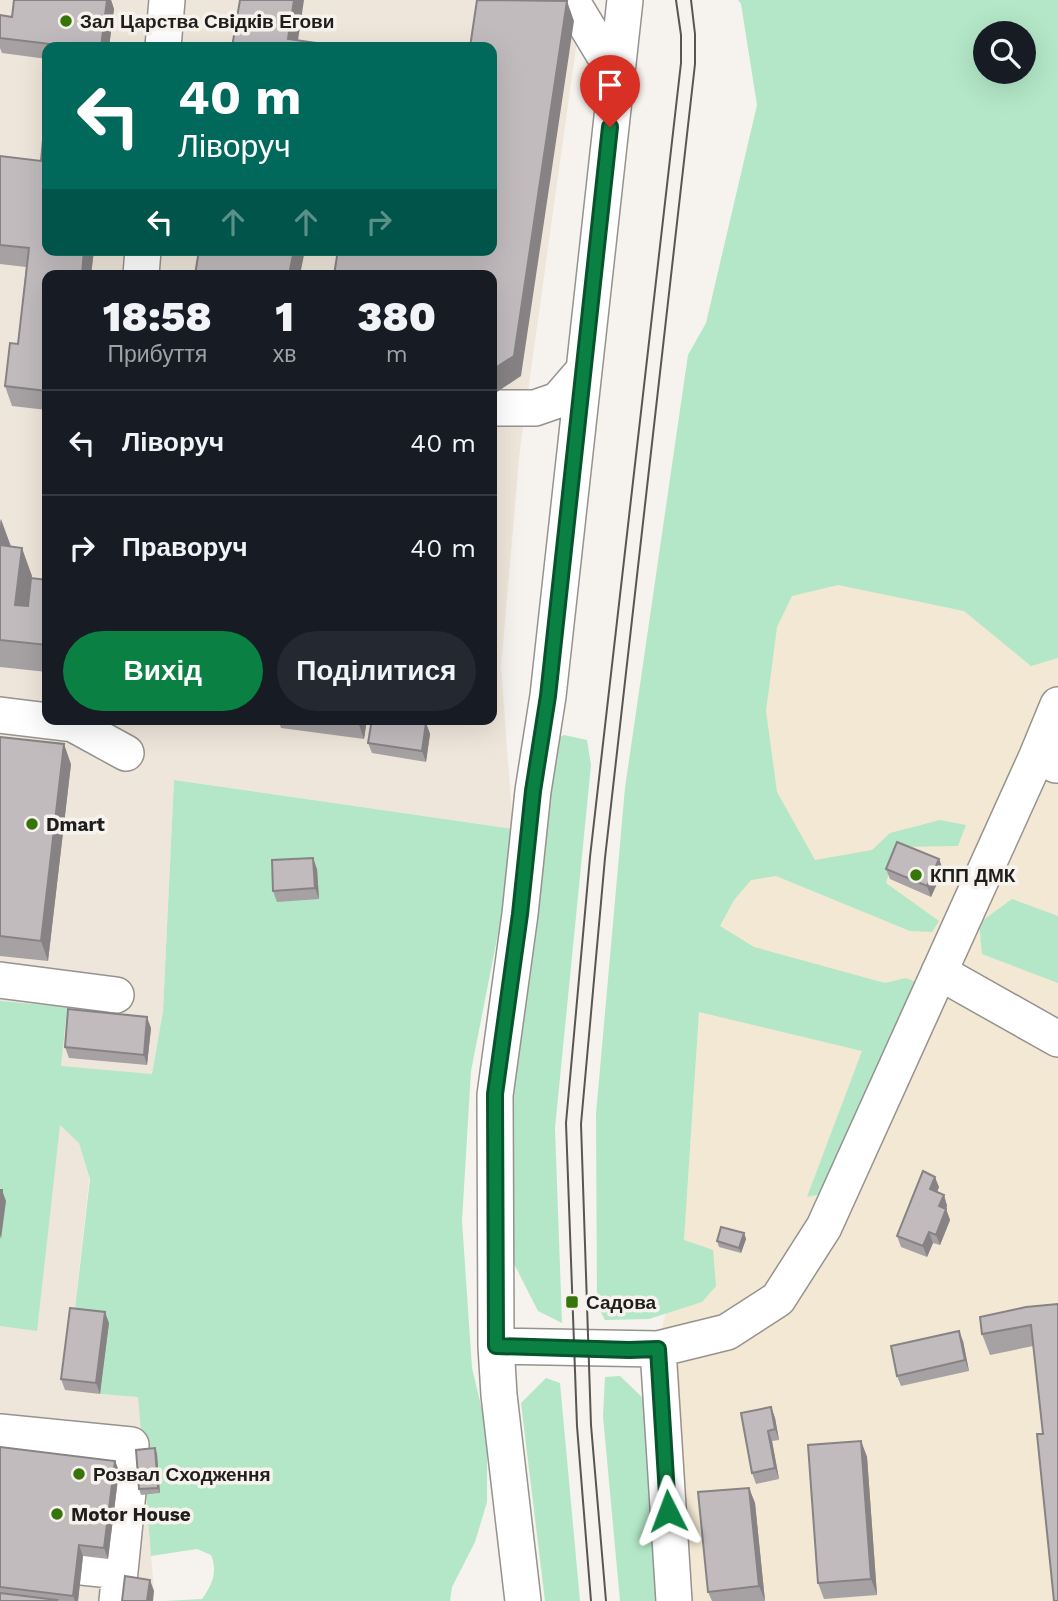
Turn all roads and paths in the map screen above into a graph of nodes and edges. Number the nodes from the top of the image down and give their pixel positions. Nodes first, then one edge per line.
1 (167, 0) edge
2 (571, 0) edge
3 (625, 0) edge
4 (163, 42) edge
5 (615, 73) junction
6 (584, 370) junction
7 (497, 408) edge
8 (1058, 705) edge
9 (0, 715) edge
10 (42, 720) edge
11 (75, 725) edge
12 (126, 753) dead end
13 (1047, 761) edge
14 (939, 972) junction
15 (0, 980) edge
16 (116, 995) dead end
17 (1058, 1039) edge
18 (496, 1346) junction
19 (658, 1349) junction
20 (0, 1432) edge
21 (82, 1567) dead end
22 (119, 1586) edge
23 (523, 1601) edge
24 (674, 1601) edge

1 - 4 street
2 - 5 street
3 - 5 street
5 - 6 street
6 - 7 street
6 - 18 street
8 - 13 street
9 - 10 street
11 - 12 street
13 - 14 street
14 - 17 street
14 - 19 street
15 - 16 street
18 - 19 street
18 - 23 street
19 - 24 street
20 - 22 street
21 - 22 street

